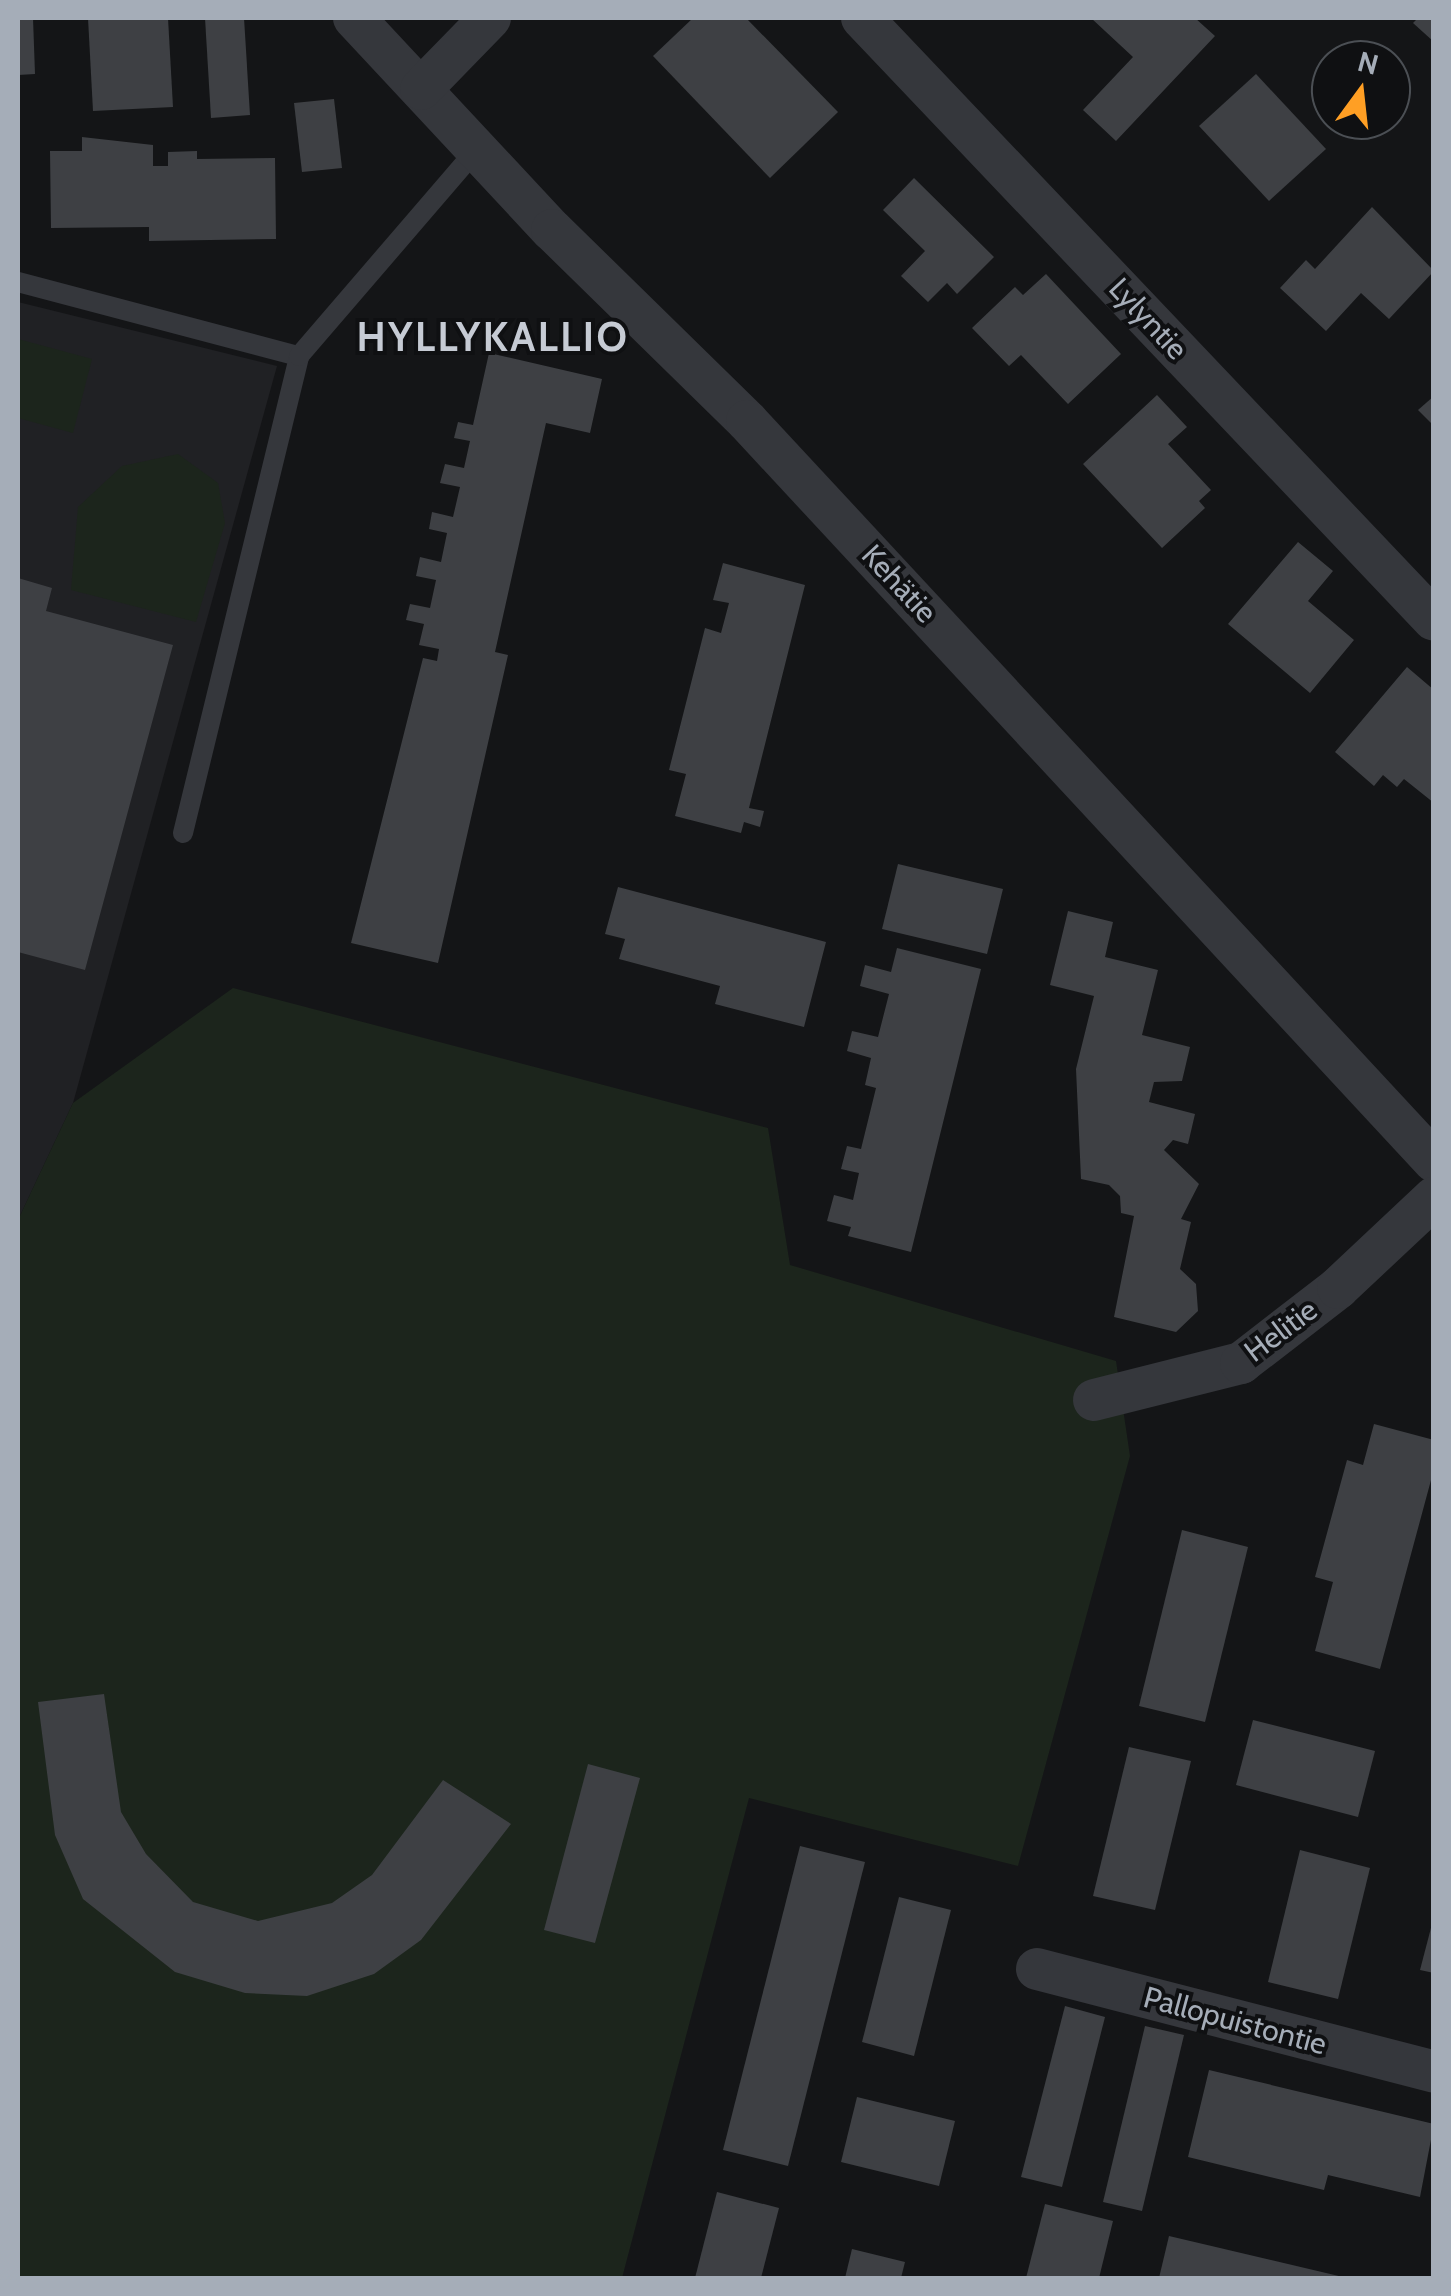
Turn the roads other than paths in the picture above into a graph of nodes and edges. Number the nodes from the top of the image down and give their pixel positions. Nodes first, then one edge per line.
1 (354, 18) edge
2 (490, 18) edge
3 (862, 18) edge
4 (421, 90) junction
5 (477, 150) junction
6 (18, 282) edge
7 (299, 356) junction
8 (1434, 620) edge
9 (183, 833) dead end
10 (1434, 1161) edge
11 (1434, 1198) edge
12 (1094, 1400) dead end
13 (1037, 1970) dead end
14 (1434, 2072) edge

1 - 4 street, Kehätie
2 - 4 street
3 - 8 street, Lylyntie
4 - 5 street, Kehätie
5 - 7 lane
5 - 10 street, Kehätie
6 - 7 lane
7 - 9 lane
11 - 12 street, Helitie
13 - 14 street, Pallopuistontie

